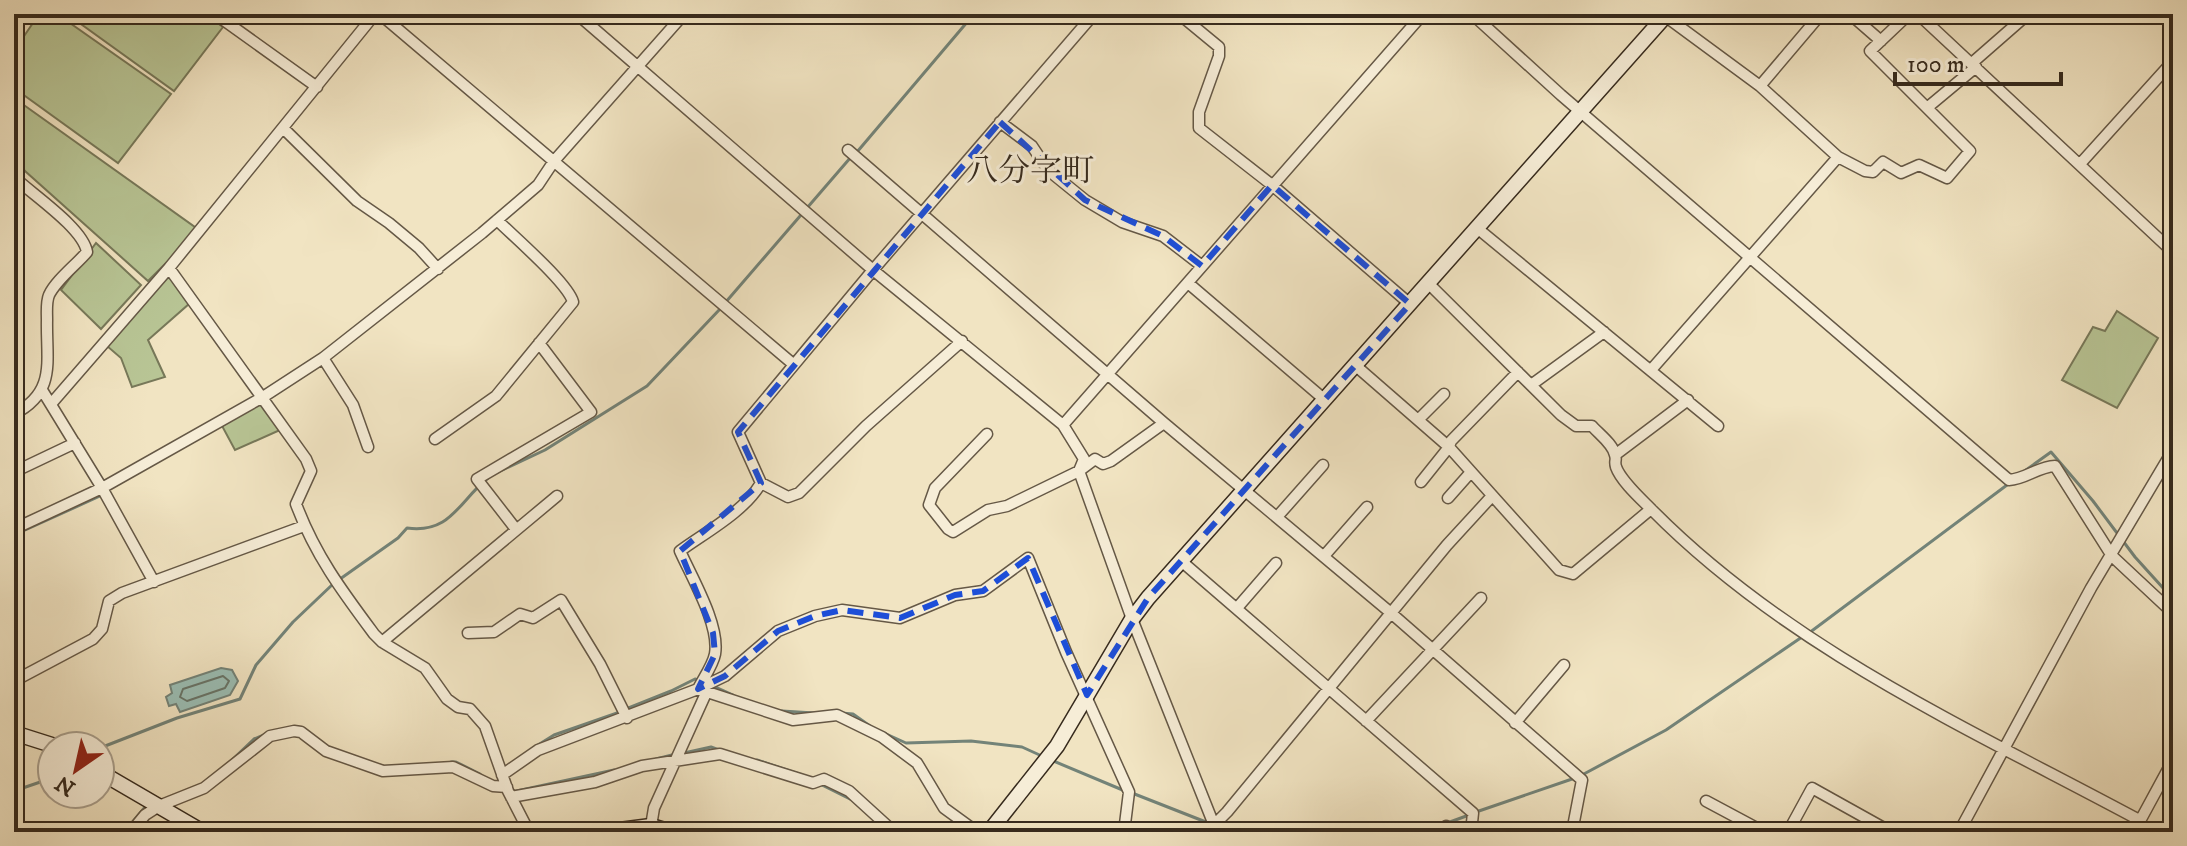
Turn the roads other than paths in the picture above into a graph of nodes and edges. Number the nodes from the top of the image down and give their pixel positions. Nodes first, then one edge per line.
1 (215, 14) edge
2 (378, 14) edge
3 (577, 14) edge
4 (684, 14) edge
5 (1094, 14) edge
6 (1179, 14) edge
7 (1423, 14) edge
8 (1472, 14) edge
9 (1821, 14) edge
10 (1850, 14) edge
11 (1909, 14) edge
12 (1918, 14) edge
13 (2028, 14) edge
14 (1666, 15) edge
15 (1881, 41) junction
16 (2173, 61) edge
17 (1974, 65) junction
18 (638, 66) junction
19 (1760, 86) junction
20 (317, 87) junction
21 (1928, 107) junction
22 (1582, 110) junction
23 (1000, 122) junction
24 (283, 128) junction
25 (848, 150) dead end
26 (1838, 157) junction
27 (554, 161) junction
28 (2080, 164) junction
29 (14, 177) edge
30 (1272, 185) junction
31 (922, 213) junction
32 (497, 220) junction
33 (1477, 228) junction
34 (2173, 252) edge
35 (1750, 257) junction
36 (1202, 266) junction
37 (169, 268) junction
38 (438, 269) junction
39 (873, 270) junction
40 (1188, 283) junction
41 (1429, 284) junction
42 (1410, 304) junction
43 (1604, 332) junction
44 (962, 341) junction
45 (539, 343) junction
46 (323, 358) junction
47 (793, 364) junction
48 (1356, 366) junction
49 (1651, 370) junction
50 (1518, 372) junction
51 (1109, 373) junction
52 (1531, 385) junction
53 (42, 390) junction
54 (1444, 394) dead end
55 (263, 397) junction
56 (1325, 400) junction
57 (1688, 400) junction
58 (51, 404) junction
59 (14, 414) edge
60 (1418, 420) junction
61 (1164, 423) junction
62 (1063, 425) junction
63 (1718, 426) dead end
64 (987, 434) dead end
65 (435, 439) dead end
66 (75, 443) junction
67 (368, 447) dead end
68 (1449, 447) junction
69 (2173, 450) edge
70 (1615, 455) junction
71 (1323, 465) dead end
72 (1079, 471) junction
73 (14, 472) edge
74 (1471, 472) junction
75 (1421, 482) dead end
76 (761, 483) junction
77 (102, 488) junction
78 (1243, 490) junction
79 (557, 496) dead end
80 (1492, 496) junction
81 (1448, 498) dead end
82 (1367, 507) dead end
83 (1651, 509) junction
84 (1277, 517) junction
85 (304, 526) junction
86 (515, 528) junction
87 (14, 529) edge
88 (1324, 556) junction
89 (2112, 556) junction
90 (1180, 560) junction
91 (1276, 563) dead end
92 (154, 582) junction
93 (1481, 598) dead end
94 (1237, 608) junction
95 (1391, 613) junction
96 (2173, 613) edge
97 (1132, 619) junction
98 (468, 633) dead end
99 (382, 642) junction
100 (1431, 649) junction
101 (1564, 665) dead end
102 (14, 681) edge
103 (1329, 688) junction
104 (703, 690) junction
105 (1087, 695) junction
106 (627, 718) junction
107 (1366, 721) junction
108 (1515, 723) junction
109 (14, 733) edge
110 (36, 740) edge
111 (2004, 747) junction
112 (676, 760) junction
113 (2173, 760) edge
114 (502, 775) junction
115 (116, 781) edge
116 (509, 792) junction
117 (1706, 801) dead end
118 (159, 806) junction
119 (2141, 821) junction
120 (651, 826) junction
121 (1214, 828) edge
122 (131, 832) edge
123 (203, 832) edge
124 (526, 832) edge
125 (604, 832) edge
126 (671, 832) edge
127 (894, 832) edge
128 (977, 832) edge
129 (989, 832) edge
130 (1124, 832) edge
131 (1471, 832) edge
132 (1572, 832) edge
133 (1764, 832) edge
134 (1788, 832) edge
135 (1891, 832) edge
136 (1959, 832) edge
137 (2134, 832) edge

1 - 20 street
2 - 20 street
2 - 27 street
3 - 18 street
4 - 18 street
5 - 23 street
6 - 30 street
7 - 30 street
8 - 22 street
9 - 19 street
10 - 15 street
11 - 15 street
12 - 17 street
13 - 17 street
14 - 19 street
14 - 22 street
15 - 21 street
16 - 28 street
17 - 21 street
17 - 28 street
18 - 27 street
18 - 39 street
19 - 26 street
20 - 24 street
21 - 26 street
22 - 33 street
22 - 35 street
23 - 31 street
23 - 36 street
24 - 37 street
24 - 38 street
25 - 31 street
26 - 35 street
27 - 32 street
27 - 47 street
28 - 34 street
29 - 53 street
30 - 36 street
30 - 42 street
31 - 39 street
31 - 51 street
32 - 38 street
32 - 45 street
33 - 41 street
33 - 43 street
35 - 49 street
35 - 89 street
36 - 40 street
37 - 55 street
37 - 58 street
38 - 46 street
39 - 44 street
39 - 47 street
40 - 51 street
40 - 56 street
41 - 42 street
41 - 50 street
42 - 48 street
43 - 49 street
43 - 52 street
44 - 62 street
44 - 76 street
45 - 65 street
45 - 86 street
46 - 55 street
46 - 67 street
47 - 76 street
48 - 56 street
48 - 60 street
49 - 57 street
50 - 52 street
50 - 68 street
51 - 61 street
51 - 62 street
52 - 70 street
53 - 58 street
53 - 59 street
54 - 60 street
55 - 77 street
55 - 85 street
56 - 78 street
57 - 63 street
57 - 70 street
58 - 66 street
60 - 68 street
61 - 72 street
61 - 78 street
62 - 72 street
64 - 72 street
66 - 73 street
66 - 77 street
68 - 74 street
68 - 75 street
69 - 89 street
70 - 83 street
71 - 84 street
72 - 97 street
74 - 80 street
74 - 81 street
76 - 104 street
77 - 87 street
77 - 92 street
78 - 84 street
78 - 90 street
79 - 86 street
80 - 83 street
80 - 95 street
82 - 88 street
83 - 111 street
84 - 88 street
85 - 92 street
85 - 99 street
86 - 99 street
88 - 95 street
89 - 96 street
89 - 111 street
90 - 94 street
90 - 97 street
91 - 94 street
92 - 102 street
93 - 100 street
94 - 103 street
95 - 100 street
95 - 103 street
97 - 105 street
97 - 121 street
98 - 106 street
99 - 114 street
100 - 107 street
100 - 108 street
101 - 108 street
103 - 107 street
103 - 121 street
104 - 105 street
104 - 106 street
104 - 112 street
104 - 128 street
105 - 129 street
105 - 130 street
106 - 114 street
107 - 131 street
108 - 132 street
109 - 110 street
111 - 119 street
111 - 136 street
112 - 116 street
112 - 120 street
112 - 127 street
113 - 119 street
114 - 116 street
115 - 118 street
116 - 118 street
116 - 124 street
117 - 133 street
118 - 122 street
118 - 123 street
119 - 137 street
120 - 125 street
120 - 126 street
134 - 135 street

